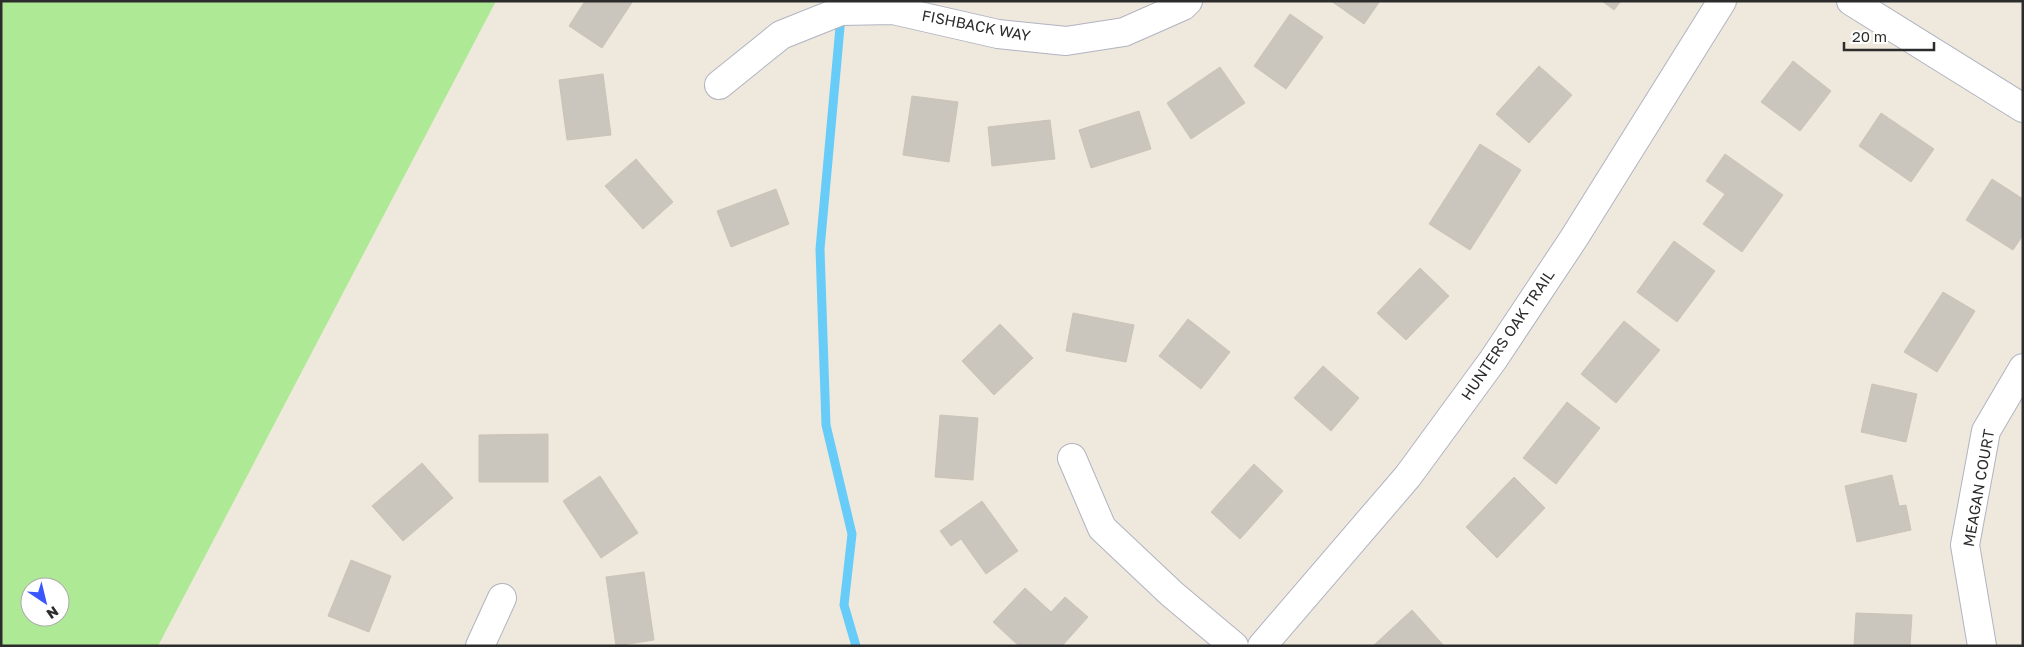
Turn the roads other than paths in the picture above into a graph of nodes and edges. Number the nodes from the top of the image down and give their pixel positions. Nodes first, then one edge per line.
1 (1188, 1) edge
2 (1722, 1) edge
3 (1851, 1) edge
4 (719, 85) dead end
5 (2023, 108) edge
6 (2023, 368) edge
7 (1072, 458) dead end
8 (502, 598) dead end
9 (480, 646) edge
10 (1234, 646) edge
11 (1262, 646) edge
12 (1982, 646) edge

1 - 4 street, FISHBACK WAY
2 - 11 street, HUNTERS OAK TRAIL
3 - 5 street
6 - 12 street, MEAGAN COURT
7 - 10 street
8 - 9 street

